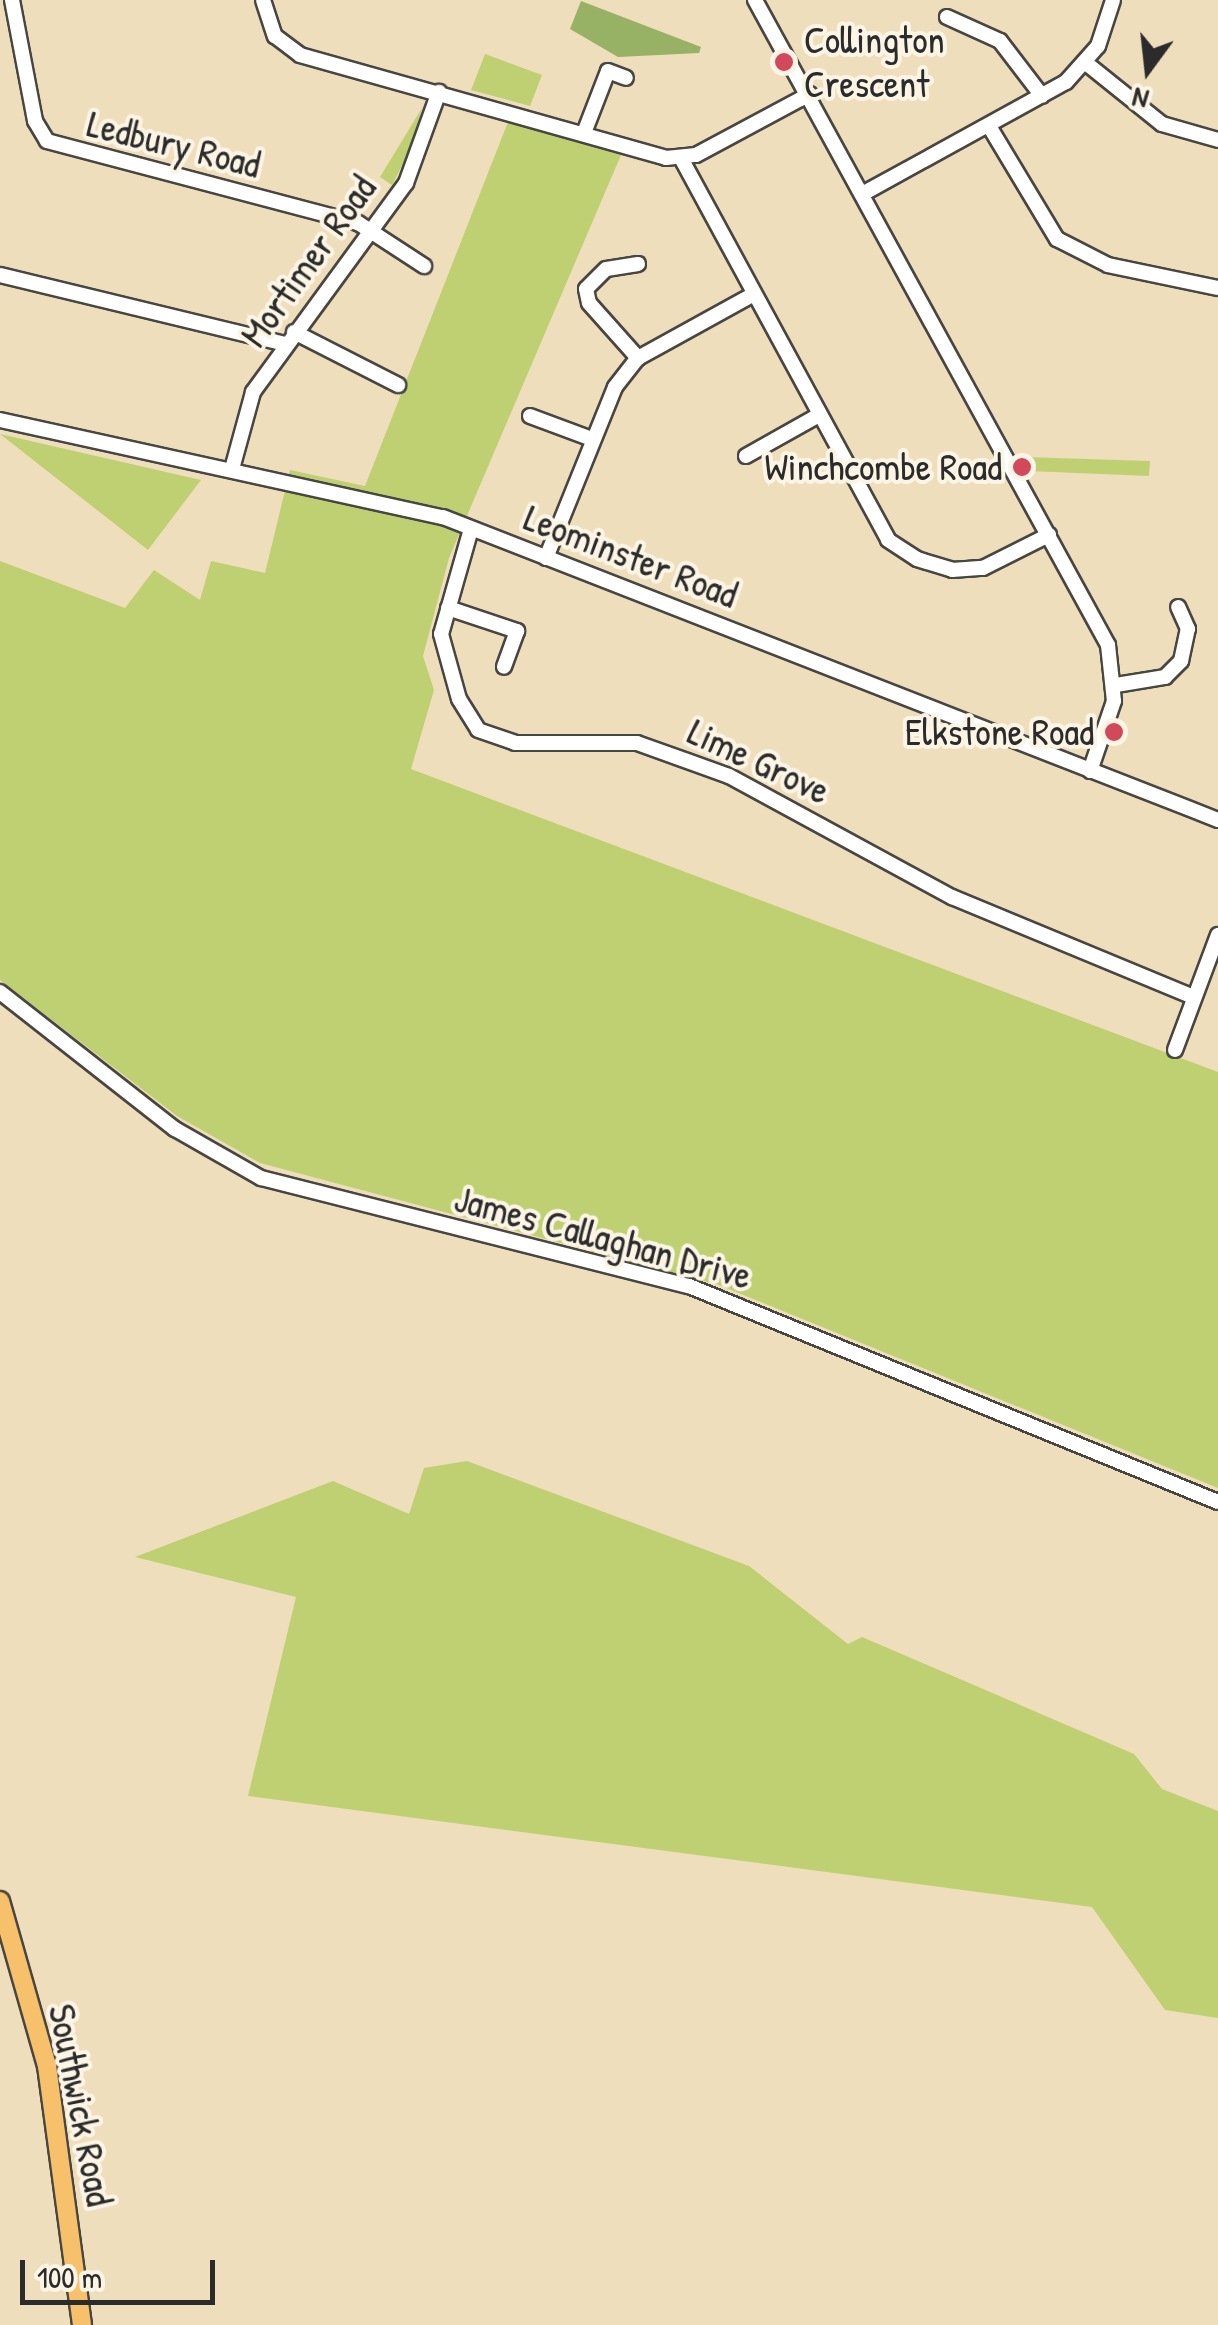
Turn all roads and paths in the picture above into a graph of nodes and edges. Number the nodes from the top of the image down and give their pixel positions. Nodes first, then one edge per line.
1 (12, 0) edge
2 (263, 0) edge
3 (756, 0) edge
4 (1113, 0) edge
5 (947, 17) dead end
6 (1086, 64) junction
7 (626, 78) dead end
8 (439, 92) junction
9 (810, 94) junction
10 (1042, 96) junction
11 (988, 126) junction
12 (584, 132) junction
13 (1218, 140) edge
14 (681, 158) junction
15 (864, 193) junction
16 (368, 232) junction
17 (638, 264) dead end
18 (424, 266) dead end
19 (0, 275) edge
20 (1218, 288) edge
21 (754, 294) junction
22 (290, 338) junction
23 (638, 358) junction
24 (398, 385) dead end
25 (818, 415) junction
26 (530, 416) dead end
27 (0, 420) edge
28 (592, 439) junction
29 (746, 456) dead end
30 (232, 470) junction
31 (471, 528) junction
32 (1049, 534) junction
33 (546, 558) junction
34 (1178, 607) dead end
35 (448, 608) junction
36 (504, 667) dead end
37 (1116, 684) junction
38 (1090, 770) junction
39 (1218, 820) edge
40 (1218, 935) edge
41 (1215, 952) edge
42 (0, 992) edge
43 (1194, 997) junction
44 (1175, 1050) dead end
45 (1218, 1502) edge
46 (0, 1901) edge
47 (82, 2325) edge

1 - 16 street, Ledbury Road
2 - 8 street
3 - 9 street
4 - 6 street
5 - 10 street
6 - 10 street
6 - 13 street
7 - 12 street
8 - 12 street
8 - 16 street, Mortimer Road
9 - 14 street
9 - 15 street
10 - 11 street
11 - 15 street
11 - 20 street
12 - 14 street
14 - 21 street
15 - 32 street
16 - 18 street
16 - 22 street, Mortimer Road
17 - 23 street
19 - 22 street
21 - 23 street
21 - 25 street
22 - 24 street
22 - 30 street, Mortimer Road
23 - 28 street
25 - 29 street
25 - 32 street
26 - 28 street
27 - 30 street, Leominster Road
28 - 33 street
30 - 31 street, Leominster Road
31 - 33 street, Leominster Road
31 - 35 street, Lime Grove
32 - 37 street
33 - 38 street, Leominster Road
34 - 37 street
35 - 36 street
35 - 43 street, Lime Grove
37 - 38 street
38 - 39 street, Leominster Road
40 - 41 street
41 - 43 street
42 - 45 street, James Callaghan Drive
43 - 44 street
46 - 47 main road, Southwick Road

